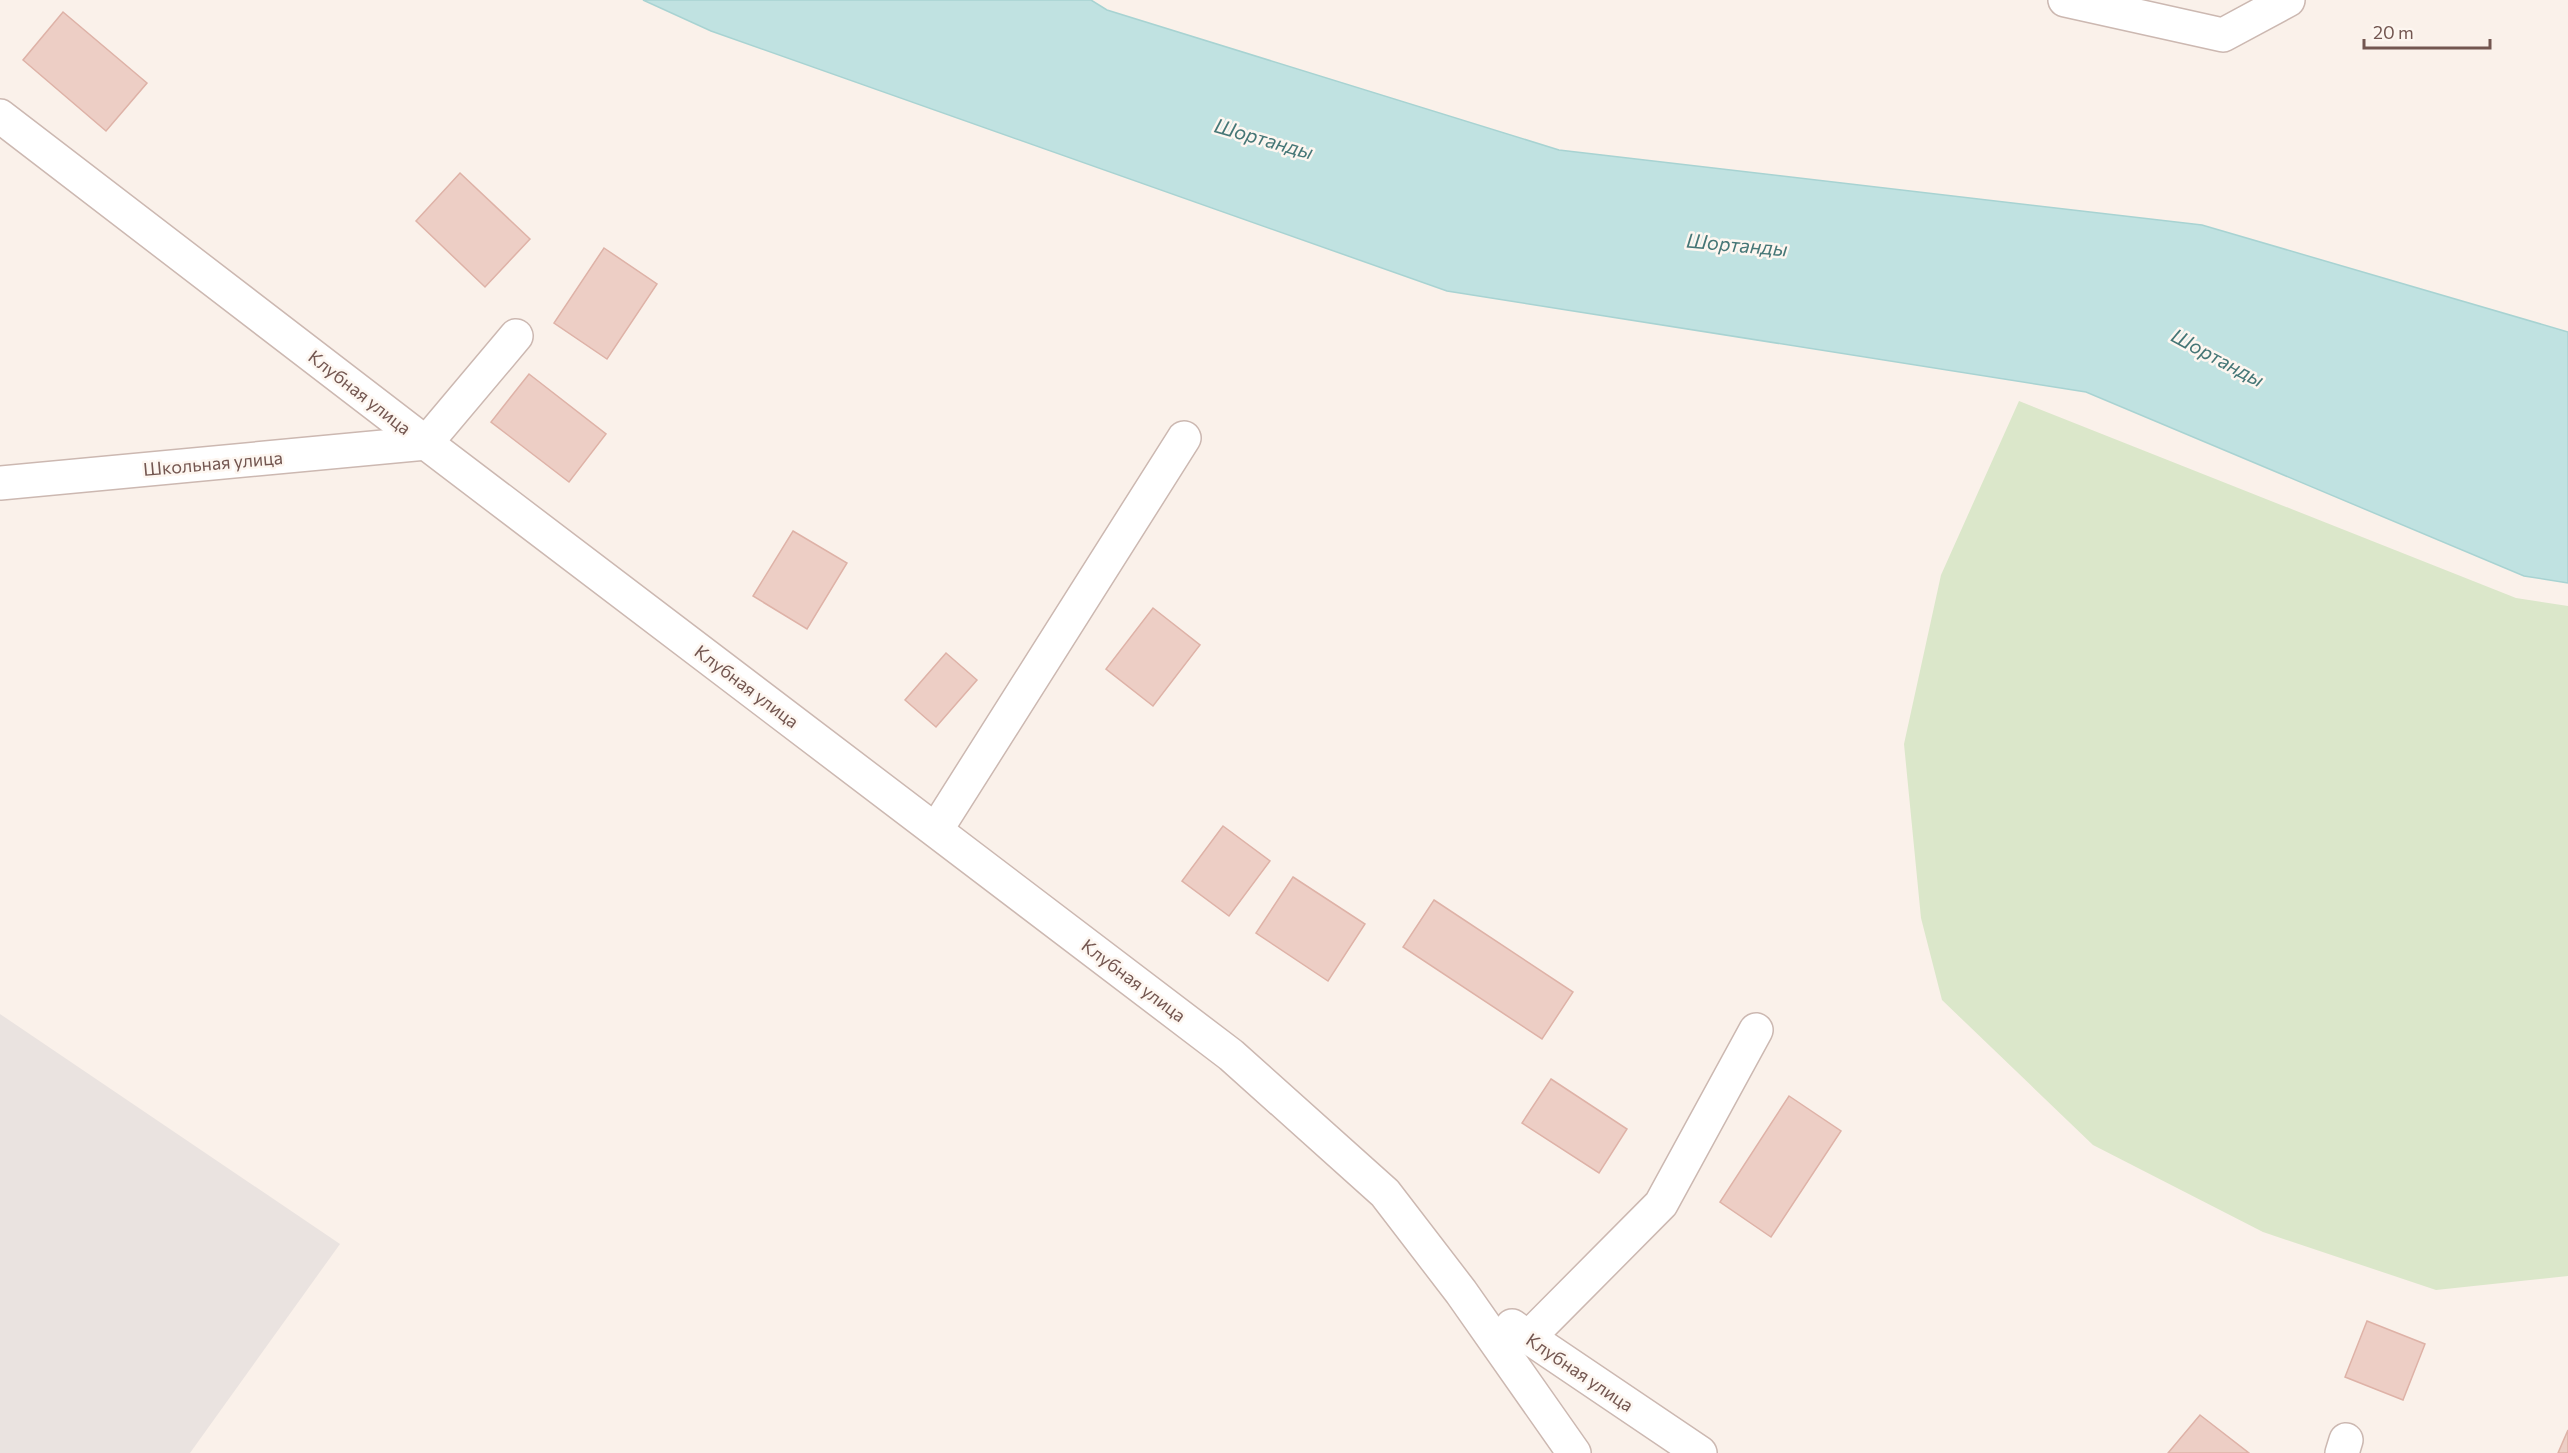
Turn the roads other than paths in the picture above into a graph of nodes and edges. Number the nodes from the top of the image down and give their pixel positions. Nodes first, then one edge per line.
1 (2065, 0) edge
2 (2288, 0) edge
3 (0, 116) edge
4 (516, 336) dead end
5 (1184, 438) dead end
6 (426, 443) junction
7 (0, 483) edge
8 (936, 830) junction
9 (1756, 1030) dead end
10 (1461, 1292) junction
11 (1529, 1337) junction
12 (1574, 1453) edge
13 (1700, 1453) edge

1 - 2 street
3 - 6 street, Клубная улица
4 - 6 street
5 - 8 street
6 - 7 street, Школьная улица
6 - 8 street, Клубная улица
8 - 10 street, Клубная улица
9 - 11 street
10 - 11 street, Клубная улица
10 - 12 street, Клубная улица
11 - 13 street, Клубная улица

